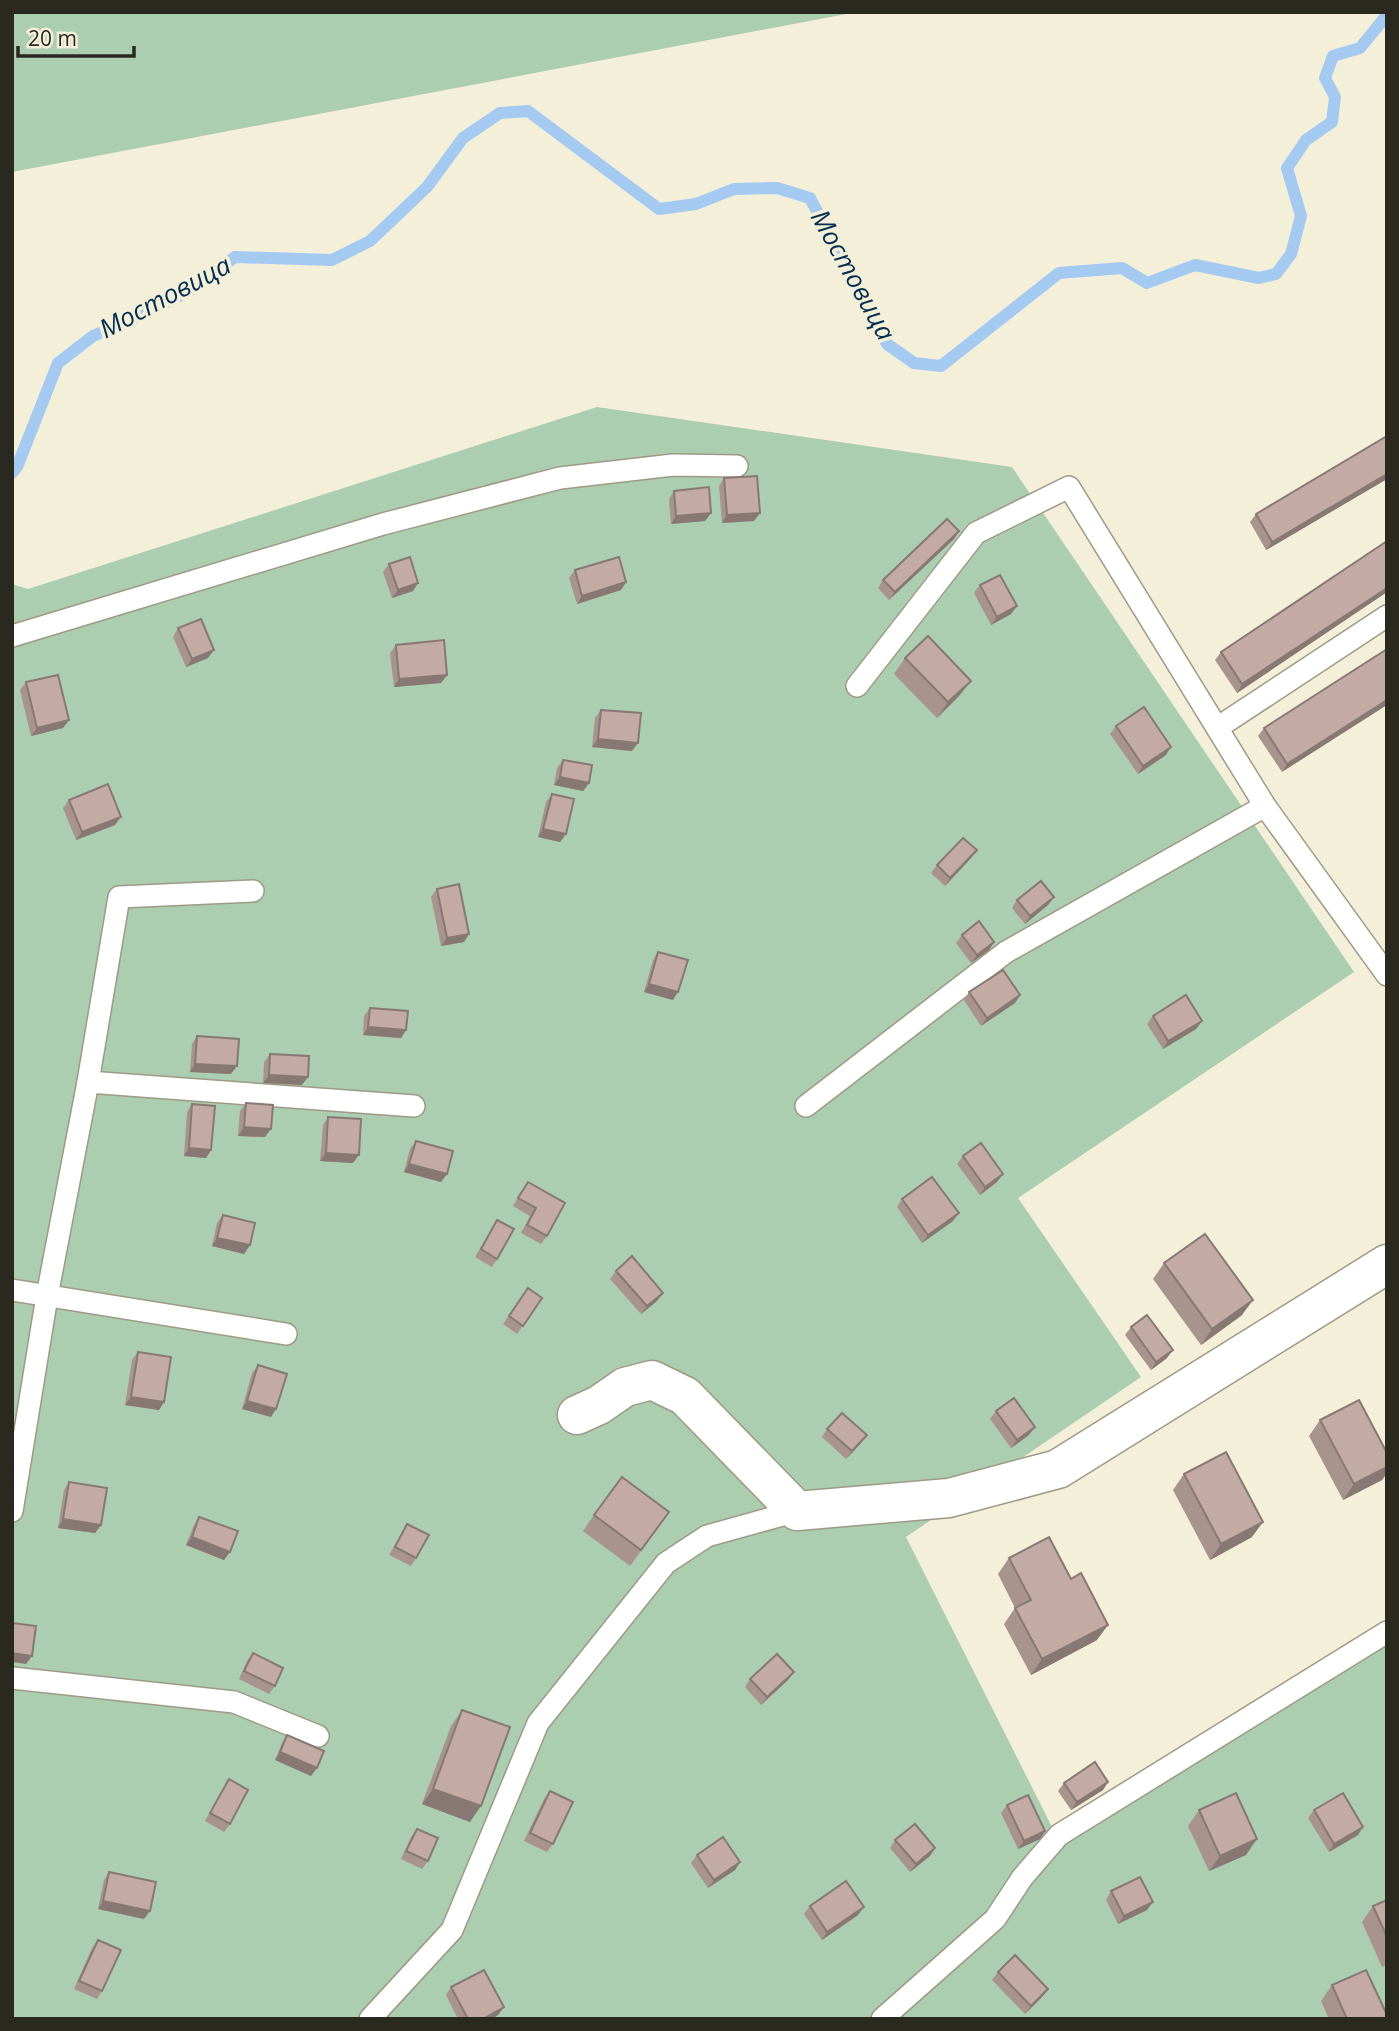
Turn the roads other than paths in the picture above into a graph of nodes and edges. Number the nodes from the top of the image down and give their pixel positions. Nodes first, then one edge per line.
1 (737, 466) dead end
2 (1387, 616) edge
3 (12, 636) edge
4 (857, 686) dead end
5 (1217, 728) junction
6 (1265, 806) junction
7 (253, 891) dead end
8 (1387, 975) edge
9 (88, 1082) junction
10 (414, 1106) dead end
11 (806, 1106) dead end
12 (1387, 1264) edge
13 (12, 1290) edge
14 (47, 1296) junction
15 (286, 1334) dead end
16 (577, 1415) dead end
17 (12, 1511) edge
18 (797, 1511) junction
19 (1387, 1632) edge
20 (12, 1678) edge
21 (318, 1736) dead end
22 (370, 2019) edge
23 (881, 2019) edge

1 - 3 lane
2 - 5 lane
4 - 5 lane
5 - 6 lane
6 - 8 lane
6 - 11 lane
7 - 9 lane
9 - 10 lane
9 - 14 lane
12 - 18 street
13 - 14 lane
14 - 15 lane
14 - 17 lane
16 - 18 street
18 - 22 lane
19 - 23 lane
20 - 21 lane

